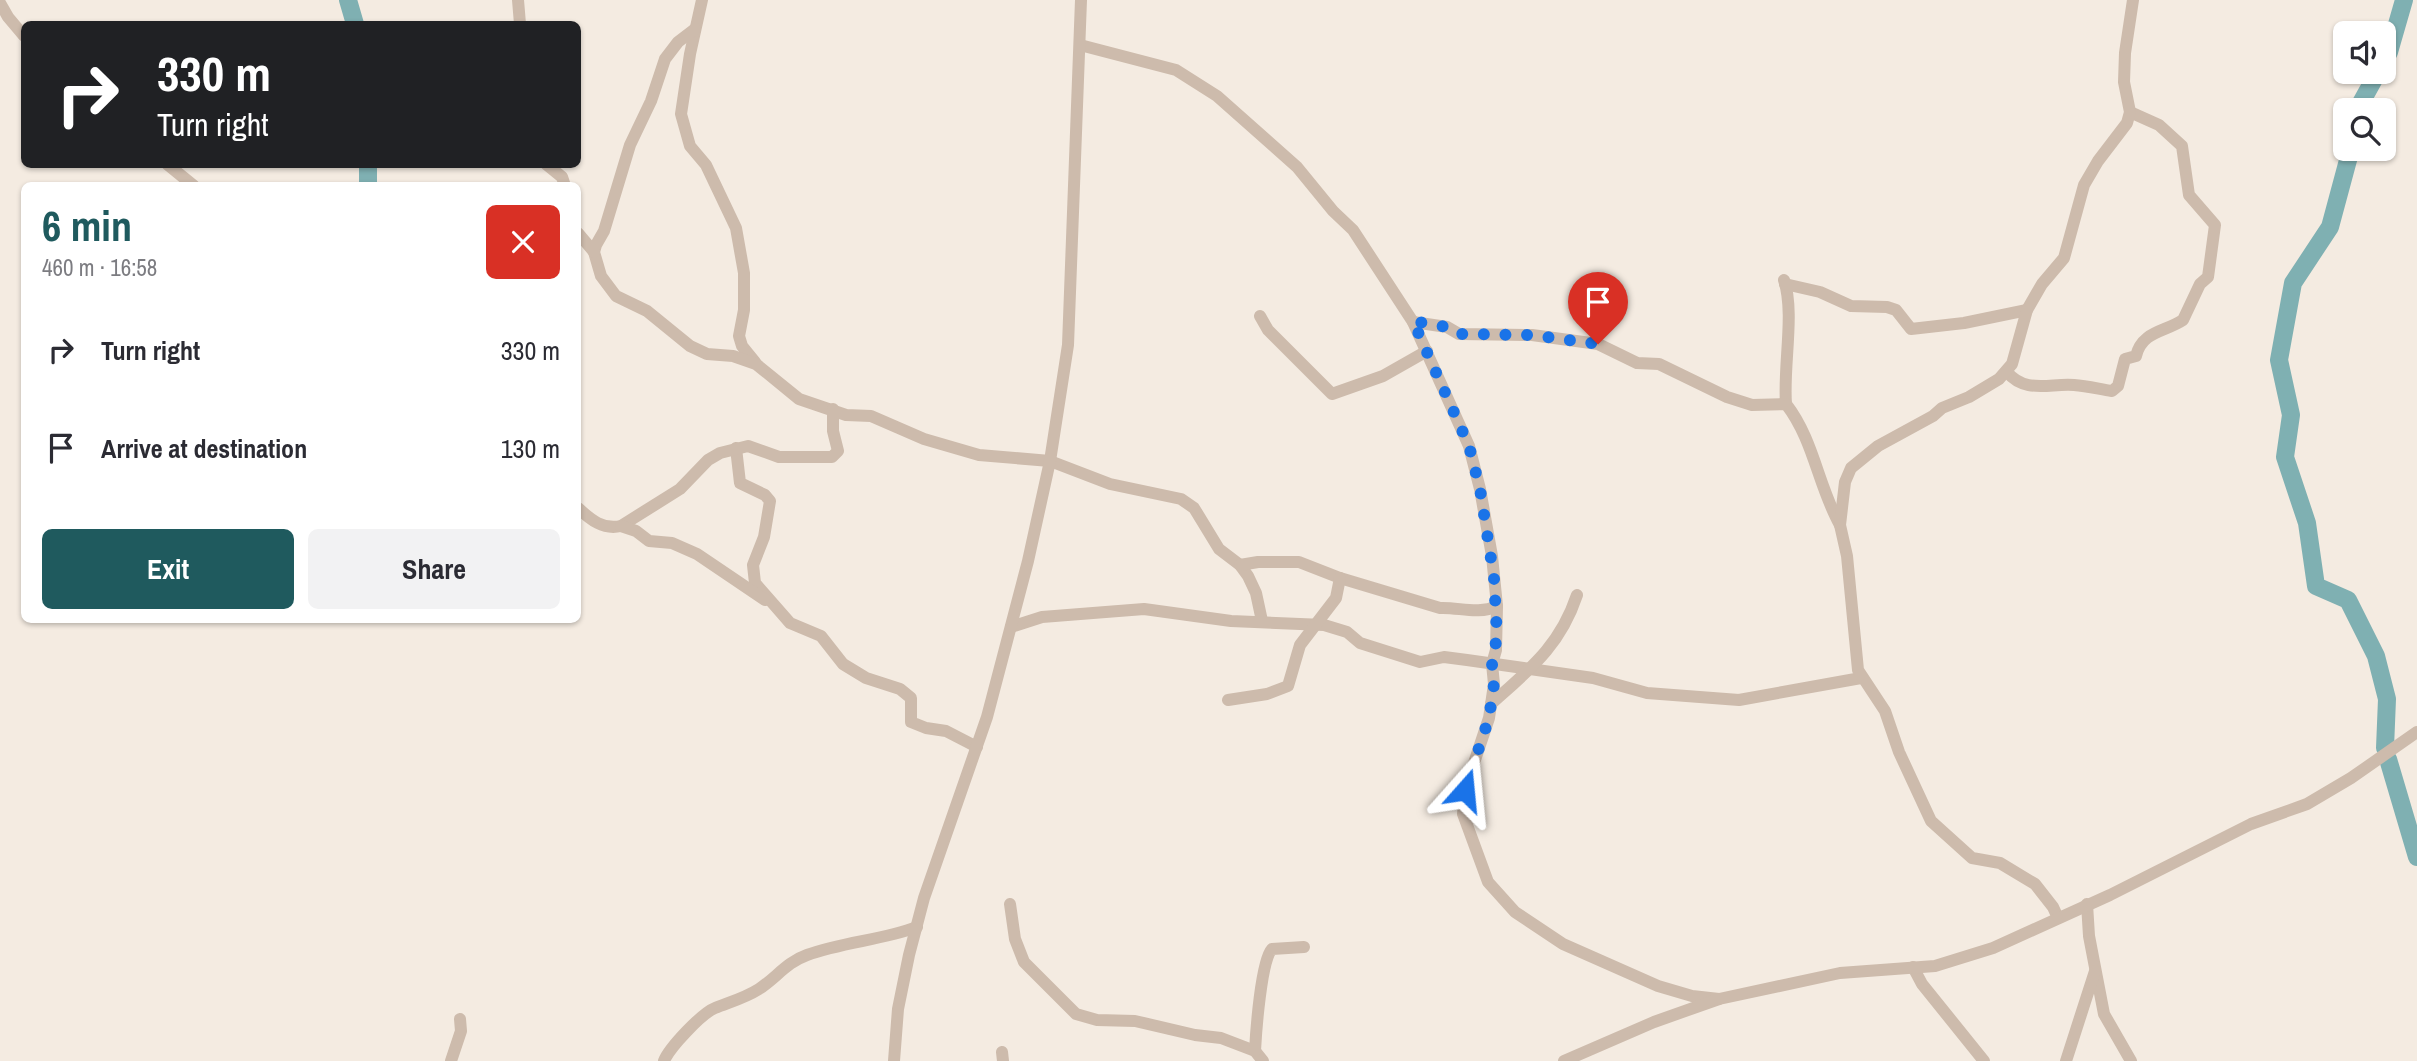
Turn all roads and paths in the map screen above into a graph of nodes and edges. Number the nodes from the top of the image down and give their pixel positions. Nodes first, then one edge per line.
1 (518, 0) edge
2 (702, 0) edge
3 (1081, 0) edge
4 (2133, 0) edge
5 (0, 3) edge
6 (520, 21) edge
7 (695, 29) junction
8 (21, 32) edge
9 (1080, 45) junction
10 (2130, 111) junction
11 (172, 168) edge
12 (551, 168) edge
13 (189, 182) edge
14 (564, 182) edge
15 (581, 237) edge
16 (594, 252) junction
17 (2027, 310) junction
18 (1260, 316) dead end
19 (1413, 321) junction
20 (1427, 351) junction
21 (756, 364) junction
22 (2007, 373) junction
23 (1786, 404) junction
24 (833, 409) junction
25 (736, 448) junction
26 (1050, 461) junction
27 (581, 510) edge
28 (1840, 525) junction
29 (621, 526) junction
30 (1240, 565) junction
31 (1340, 578) junction
32 (1577, 595) dead end
33 (770, 603) junction
34 (1497, 606) junction
35 (1262, 621) junction
36 (1011, 627) junction
37 (1314, 627) junction
38 (1492, 664) junction
39 (1531, 668) junction
40 (1861, 678) junction
41 (1228, 700) dead end
42 (1491, 704) junction
43 (2417, 732) edge
44 (977, 747) junction
45 (1010, 904) dead end
46 (2087, 904) junction
47 (2057, 918) junction
48 (917, 926) junction
49 (1304, 947) dead end
50 (1913, 967) junction
51 (2096, 967) junction
52 (1719, 999) junction
53 (460, 1019) dead end
54 (1259, 1056) edge
55 (451, 1061) edge
56 (664, 1061) edge
57 (894, 1061) edge
58 (1564, 1061) edge
59 (1984, 1061) edge
60 (2066, 1061) edge
61 (2131, 1061) edge

1 - 6 street
2 - 7 street
3 - 9 street
4 - 10 street
5 - 8 street
7 - 16 street
7 - 21 street
9 - 19 street
9 - 26 street
10 - 17 street
10 - 22 street
11 - 13 street
12 - 14 street
15 - 16 street
16 - 21 street
17 - 22 street
17 - 23 street
18 - 20 street
19 - 20 street
19 - 23 street
20 - 34 street
21 - 24 street
22 - 28 street
23 - 28 street
24 - 25 street
24 - 26 street
25 - 29 street
25 - 33 street
26 - 30 street
26 - 36 street
27 - 29 street
28 - 40 street
29 - 33 street
30 - 31 street
30 - 35 street
31 - 34 street
31 - 37 street
32 - 39 street
33 - 44 street
34 - 38 street
35 - 36 street
35 - 37 street
36 - 44 street
37 - 38 street
37 - 41 street
38 - 39 street
38 - 42 street
39 - 40 street
39 - 42 street
40 - 47 street
42 - 52 street
43 - 46 street
44 - 48 street
45 - 54 street
46 - 47 street
46 - 51 street
47 - 50 street
48 - 56 street
48 - 57 street
49 - 54 street
50 - 52 street
50 - 59 street
51 - 60 street
51 - 61 street
52 - 58 street
53 - 55 street

